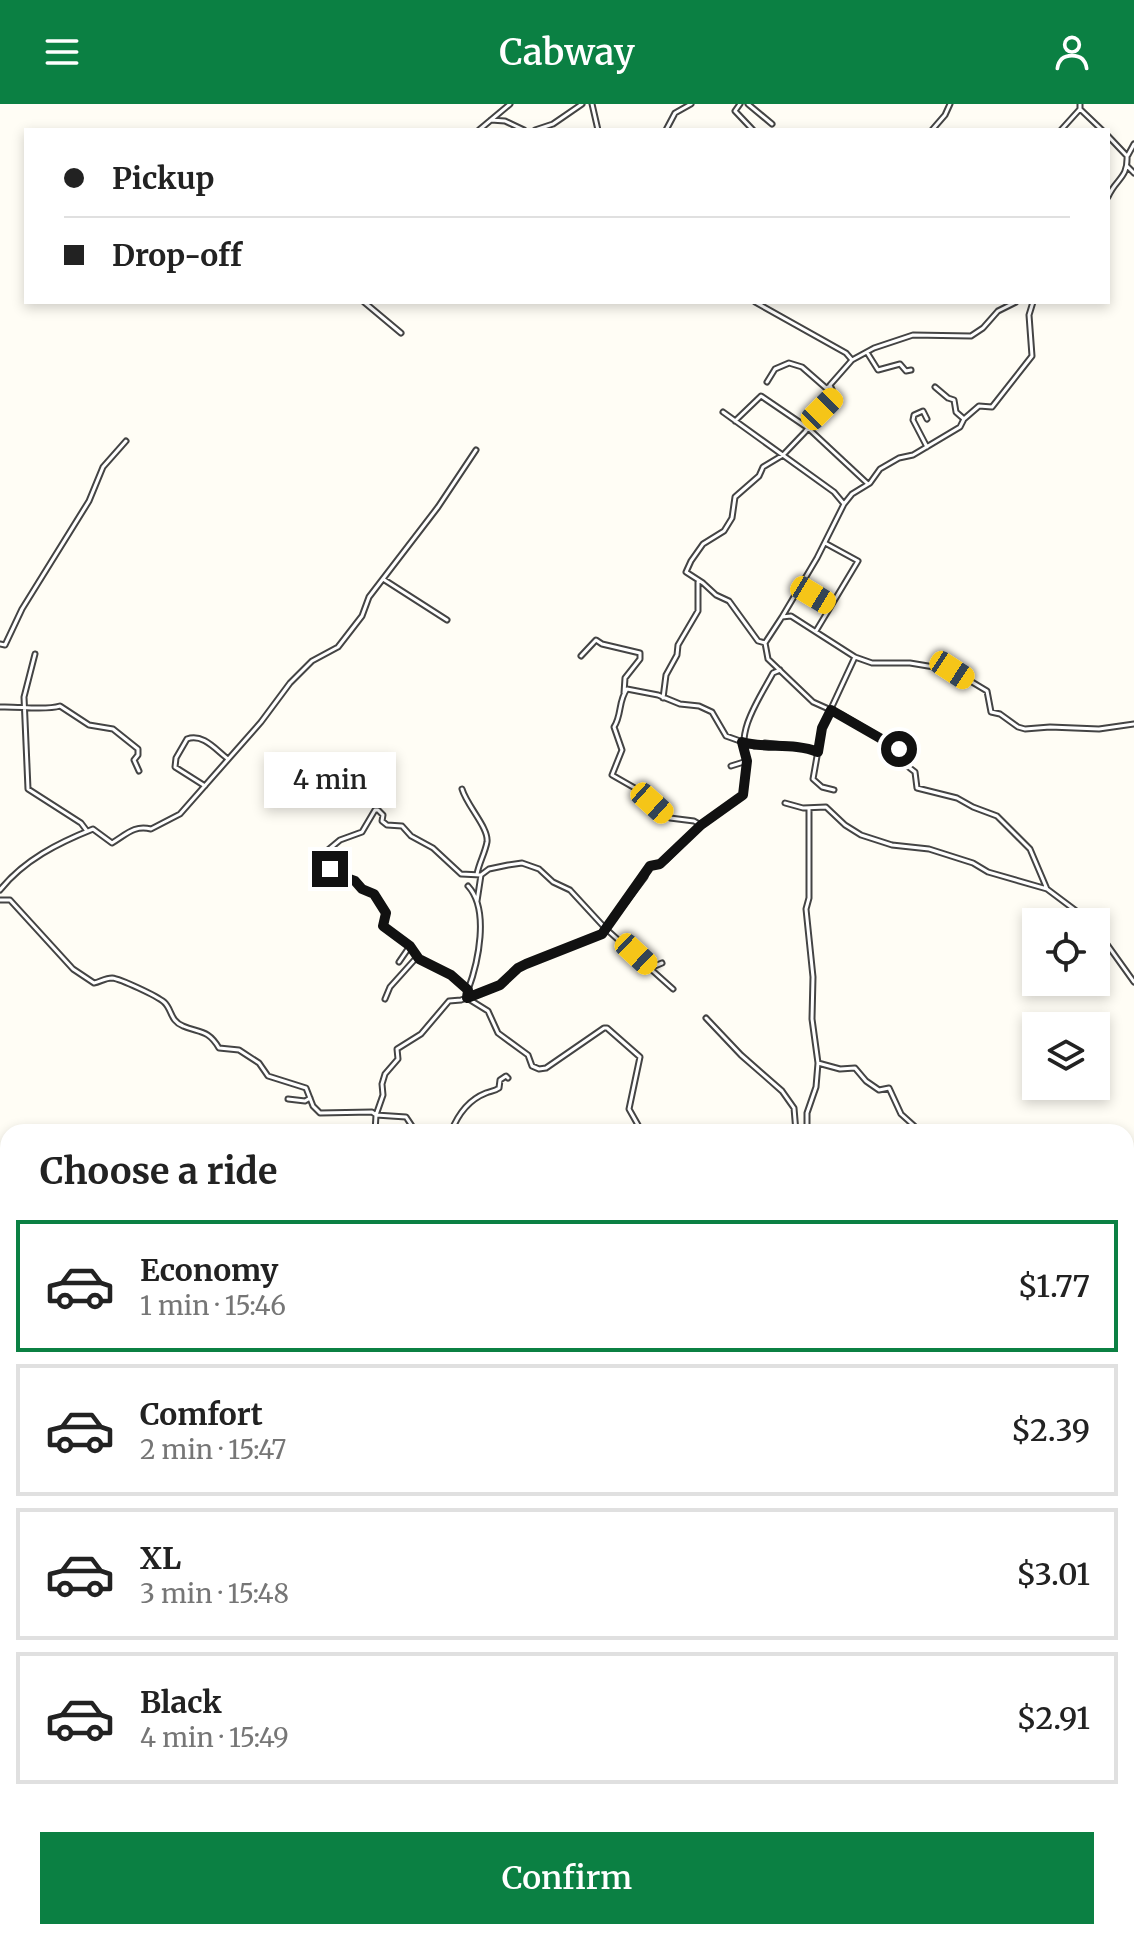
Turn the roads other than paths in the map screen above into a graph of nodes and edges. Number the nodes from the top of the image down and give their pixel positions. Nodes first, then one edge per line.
1 (510, 104) edge
2 (582, 104) edge
3 (592, 104) edge
4 (691, 104) edge
5 (740, 104) edge
6 (747, 104) edge
7 (950, 104) edge
8 (1080, 106) edge
9 (491, 120) junction
10 (772, 124) dead end
11 (481, 128) edge
12 (520, 128) edge
13 (541, 128) edge
14 (598, 128) edge
15 (667, 128) edge
16 (751, 128) edge
17 (934, 128) edge
18 (1063, 128) edge
19 (1100, 128) edge
20 (1110, 138) edge
21 (1134, 144) edge
22 (1127, 156) junction
23 (1127, 166) junction
24 (1134, 173) edge
25 (1110, 192) edge
26 (366, 304) edge
27 (759, 304) edge
28 (1012, 304) edge
29 (1032, 304) edge
30 (401, 333) dead end
31 (867, 353) junction
32 (852, 360) junction
33 (911, 370) dead end
34 (767, 382) dead end
35 (830, 386) junction
36 (935, 387) dead end
37 (723, 412) dead end
38 (927, 419) dead end
39 (964, 419) junction
40 (735, 421) junction
41 (808, 428) junction
42 (126, 441) dead end
43 (927, 447) junction
44 (476, 450) dead end
45 (783, 455) junction
46 (868, 484) junction
47 (844, 504) junction
48 (825, 543) junction
49 (383, 579) junction
50 (698, 581) junction
51 (798, 589) junction
52 (831, 606) junction
53 (782, 617) junction
54 (447, 620) dead end
55 (816, 631) junction
56 (765, 643) junction
57 (0, 644) edge
58 (35, 654) dead end
59 (581, 656) dead end
60 (855, 657) junction
61 (780, 670) junction
62 (624, 693) junction
63 (663, 698) junction
64 (25, 706) junction
65 (0, 707) edge
66 (831, 710) junction
67 (1134, 724) edge
68 (742, 742) junction
69 (818, 752) junction
70 (228, 759) junction
71 (747, 761) junction
72 (731, 766) dead end
73 (139, 771) dead end
74 (205, 786) junction
75 (462, 789) dead end
76 (834, 790) dead end
77 (785, 803) dead end
78 (809, 809) junction
79 (701, 825) junction
80 (87, 831) junction
81 (479, 875) junction
82 (468, 886) dead end
83 (1047, 889) junction
84 (0, 890) edge
85 (0, 900) edge
86 (477, 901) junction
87 (1072, 908) edge
88 (605, 928) junction
89 (410, 946) junction
90 (1110, 949) edge
91 (417, 957) junction
92 (399, 962) dead end
93 (662, 963) dead end
94 (650, 968) junction
95 (1134, 982) edge
96 (673, 989) dead end
97 (468, 990) junction
98 (467, 998) junction
99 (385, 999) dead end
100 (706, 1018) dead end
101 (818, 1063) junction
102 (508, 1078) dead end
103 (310, 1098) junction
104 (288, 1099) dead end
105 (376, 1115) junction
106 (375, 1124) edge
107 (411, 1124) edge
108 (455, 1124) edge
109 (637, 1124) edge
110 (795, 1124) edge
111 (807, 1124) edge
112 (912, 1124) edge

1 - 9 street
2 - 13 street
3 - 14 street
4 - 15 street
5 - 16 street
6 - 10 street
7 - 17 street
8 - 18 street
8 - 19 street
9 - 11 street
9 - 12 street
20 - 22 street
21 - 22 street
22 - 23 street
23 - 24 street
23 - 25 street
26 - 30 street
27 - 32 street
28 - 31 street
29 - 39 street
31 - 32 street
31 - 33 street
32 - 35 street
34 - 35 street
35 - 41 street
36 - 39 street
37 - 40 street
38 - 43 street
39 - 43 street
40 - 41 street
40 - 45 street
41 - 45 street
41 - 46 street
42 - 57 street
43 - 46 street
44 - 49 street
45 - 47 street
45 - 50 street
46 - 47 street
47 - 48 street
48 - 51 street
48 - 52 street
49 - 54 street
49 - 70 street
50 - 56 street
50 - 63 street
51 - 52 street
51 - 53 street
52 - 55 street
53 - 55 street
53 - 56 street
55 - 60 street
56 - 61 street
58 - 64 street
59 - 62 street
60 - 66 street
60 - 67 street
61 - 66 street
61 - 68 street
62 - 63 street
62 - 79 street
63 - 68 street
64 - 65 street
64 - 73 street
64 - 80 street
66 - 69 street
66 - 83 street
68 - 69 street
68 - 71 street
69 - 76 street
70 - 74 street
70 - 74 street
71 - 72 street
71 - 79 street
74 - 80 street
75 - 81 street
77 - 78 street
78 - 83 street
78 - 101 street
79 - 88 street
80 - 84 street
81 - 86 street
81 - 88 street
81 - 89 street
82 - 86 street
83 - 87 street
85 - 103 street
86 - 97 street
88 - 94 street
88 - 98 street
89 - 91 street
89 - 92 street
90 - 95 street
91 - 97 street
91 - 99 street
93 - 94 street
94 - 96 street
97 - 98 street
98 - 105 street
98 - 109 street
100 - 110 street
101 - 111 street
101 - 112 street
102 - 108 street
103 - 104 street
103 - 105 street
105 - 106 street
105 - 107 street

